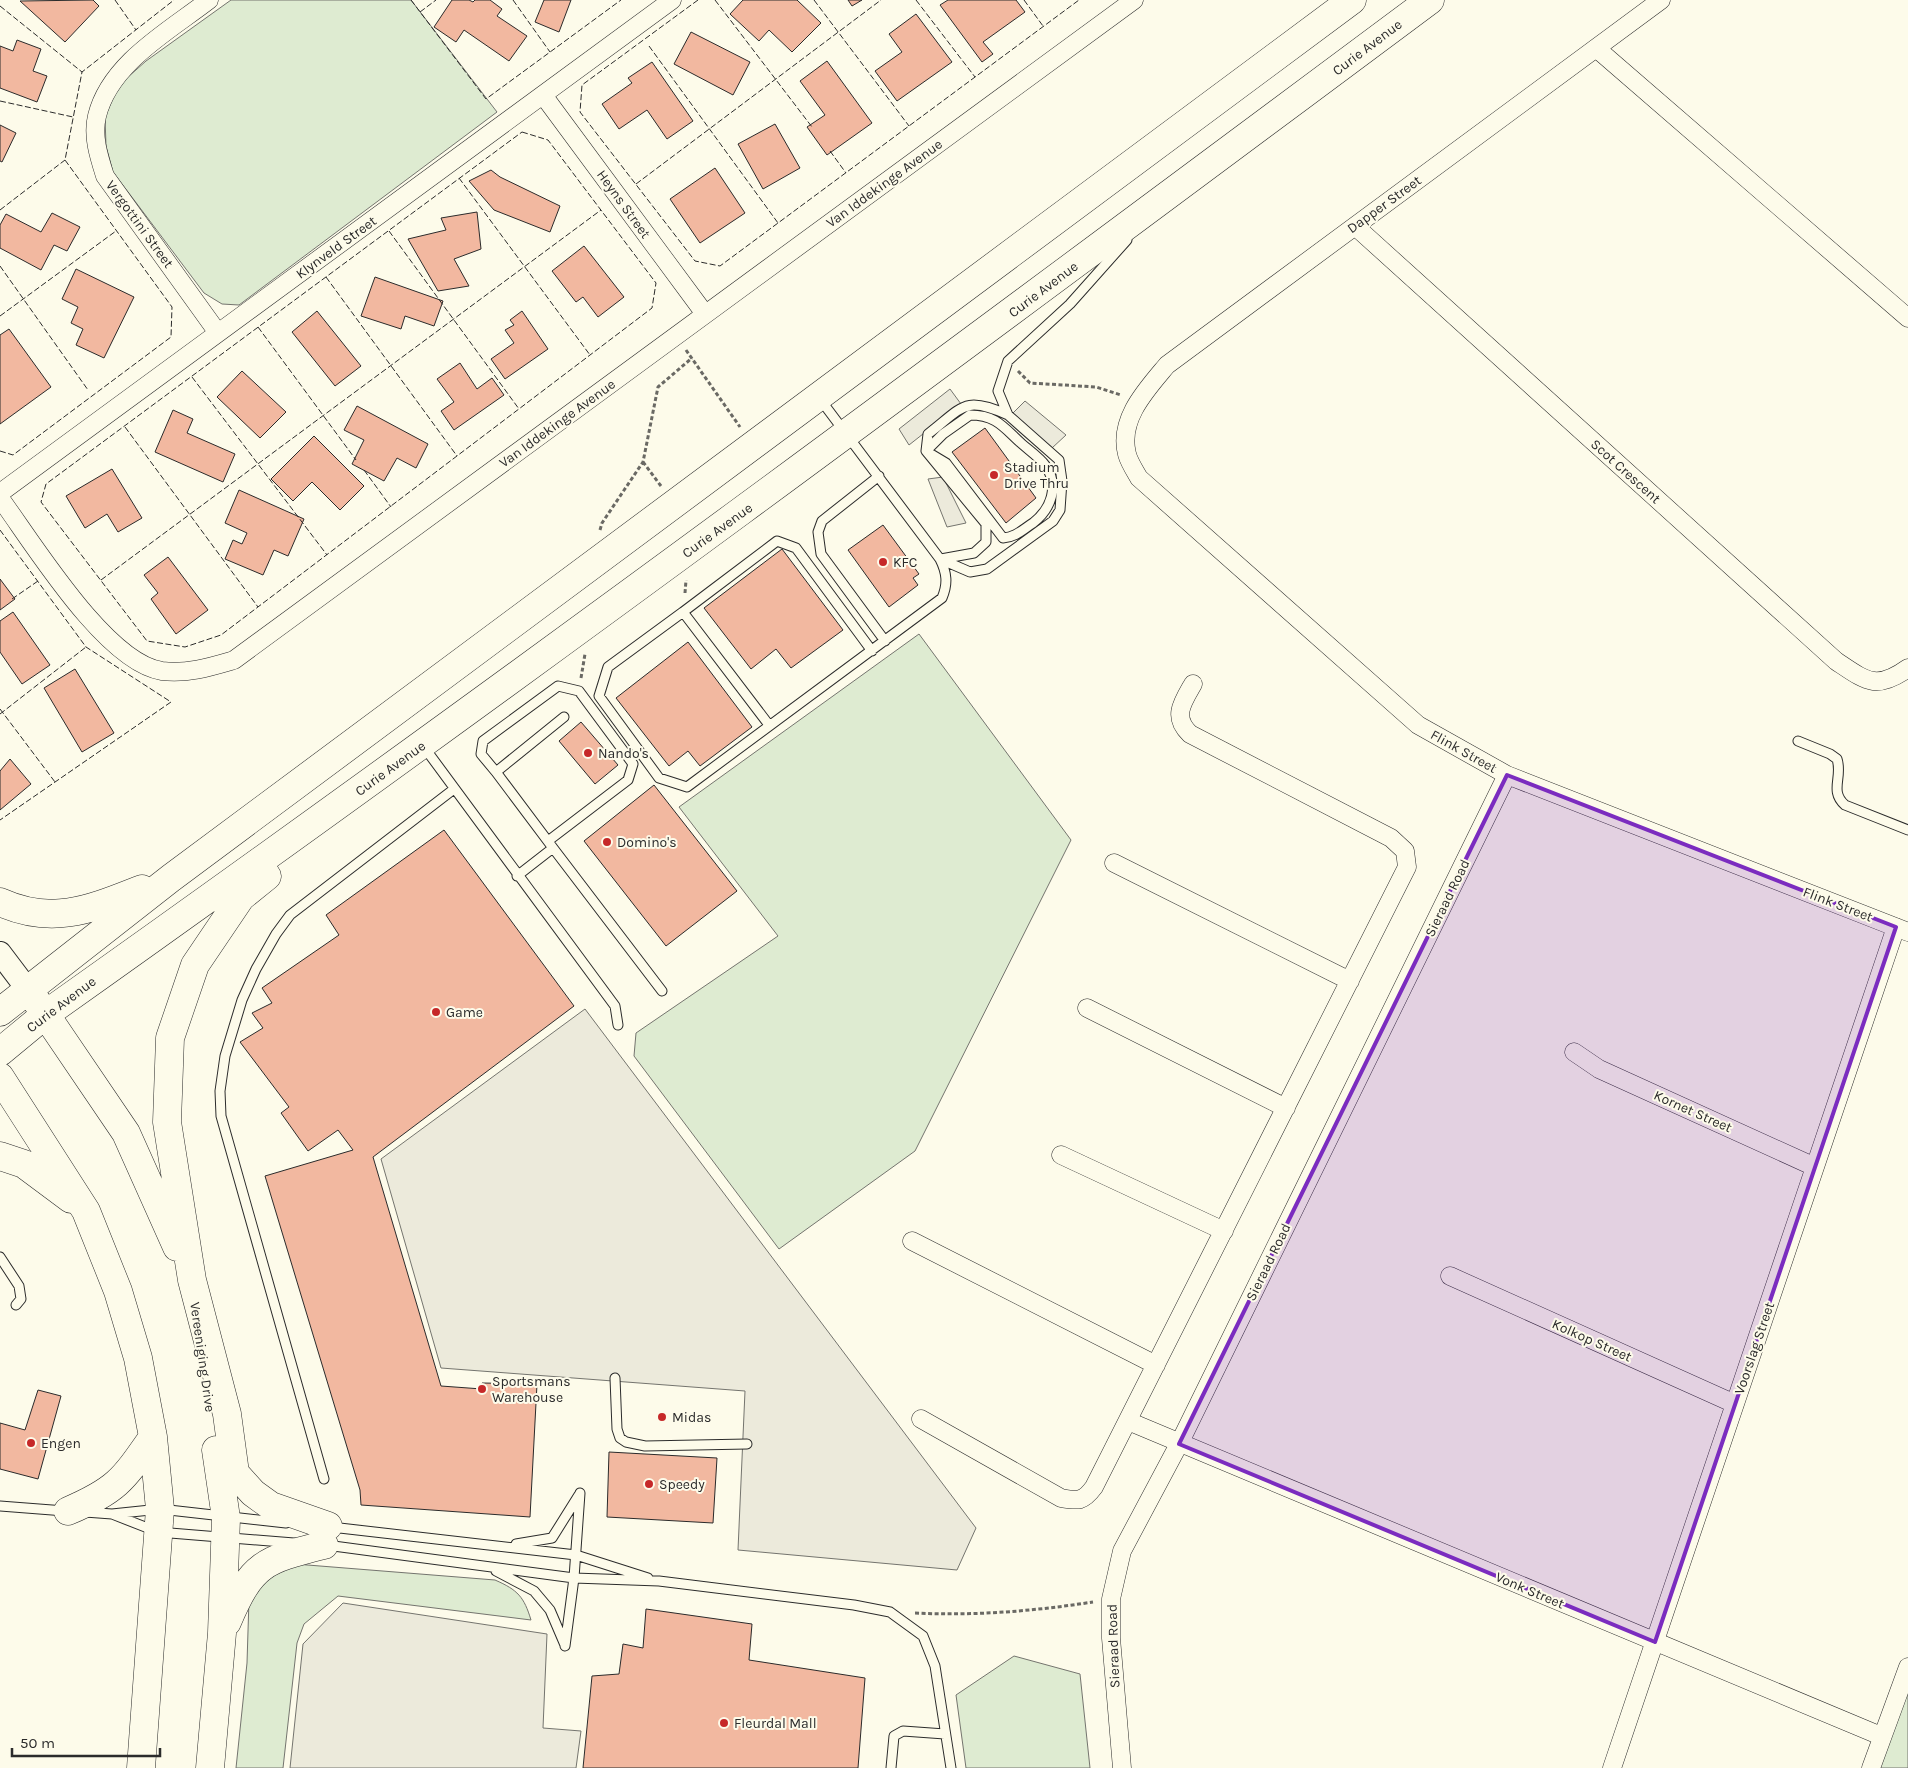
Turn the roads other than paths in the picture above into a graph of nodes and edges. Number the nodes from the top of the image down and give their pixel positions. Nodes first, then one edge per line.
1 (208, 0) edge
2 (672, 0) edge
3 (1134, 0) edge
4 (1352, 0) edge
5 (1430, 0) edge
6 (1661, 0) edge
7 (1596, 48) junction
8 (543, 95) junction
9 (1163, 199) junction
10 (1355, 226) junction
11 (705, 314) junction
12 (1908, 318) edge
13 (218, 333) junction
14 (818, 396) junction
15 (1008, 415) junction
16 (1127, 426) joint
17 (847, 435) junction
18 (926, 451) junction
19 (879, 476) junction
20 (0, 493) edge
21 (0, 498) edge
22 (986, 524) junction
23 (1017, 547) junction
24 (940, 559) junction
25 (683, 612) junction
26 (885, 641) junction
27 (872, 650) junction
28 (1908, 668) edge
29 (1193, 684) dead end
30 (564, 717) dead end
31 (769, 725) junction
32 (1798, 741) dead end
33 (423, 745) junction
34 (496, 772) junction
35 (1507, 775) junction
36 (454, 789) junction
37 (1908, 830) edge
38 (551, 845) junction
39 (1114, 863) dead end
40 (517, 876) junction
41 (171, 878) junction
42 (0, 902) edge
43 (1902, 929) edge
44 (0, 953) edge
45 (1350, 981) junction
46 (28, 990) junction
47 (662, 992) dead end
48 (1087, 1008) dead end
49 (0, 1012) edge
50 (46, 1014) junction
51 (618, 1025) dead end
52 (0, 1052) edge
53 (1574, 1052) dead end
54 (0, 1077) edge
55 (1286, 1108) junction
56 (1061, 1155) dead end
57 (0, 1156) edge
58 (1815, 1166) junction
59 (86, 1211) junction
60 (1224, 1231) junction
61 (912, 1240) dead end
62 (0, 1256) edge
63 (1450, 1276) dead end
64 (192, 1280) junction
65 (16, 1305) dead end
66 (1156, 1365) junction
67 (615, 1378) dead end
68 (1735, 1404) junction
69 (921, 1419) dead end
70 (1128, 1422) junction
71 (153, 1437) junction
72 (747, 1444) dead end
73 (1179, 1444) junction
74 (324, 1479) dead end
75 (0, 1506) edge
76 (68, 1511) junction
77 (112, 1514) junction
78 (159, 1521) junction
79 (225, 1528) junction
80 (326, 1535) junction
81 (495, 1546) junction
82 (576, 1554) junction
83 (490, 1568) junction
84 (574, 1578) junction
85 (658, 1581) junction
86 (222, 1633) junction
87 (1655, 1642) junction
88 (1908, 1668) edge
89 (945, 1734) junction
90 (1881, 1736) junction
91 (142, 1768) edge
92 (210, 1768) edge
93 (891, 1768) edge
94 (951, 1768) edge
95 (1122, 1768) edge
96 (1612, 1768) edge
97 (1871, 1768) edge

1 - 13 street, Vergottini Street
2 - 8 street, Klynveld Street
3 - 11 street, Van Iddekinge Avenue
4 - 14 main road
5 - 9 main road, Curie Avenue
6 - 7 street, Dapper Street
7 - 10 street, Dapper Street
7 - 12 street
8 - 11 street, Heyns Street
8 - 13 street, Klynveld Street
9 - 15 lane
9 - 17 main road, Curie Avenue
10 - 16 street, Dapper Street
10 - 28 street, Scot Crescent
11 - 21 street, Van Iddekinge Avenue
13 - 20 street, Klynveld Street
14 - 17 lane
14 - 41 main road
15 - 18 lane
15 - 23 lane
16 - 35 street, Flink Street
17 - 19 lane
17 - 33 main road, Curie Avenue
18 - 18 lane
18 - 22 lane
19 - 24 lane
19 - 26 lane
22 - 23 lane
22 - 24 lane
23 - 24 lane
24 - 26 lane
25 - 27 lane
25 - 31 lane
25 - 31 lane
26 - 27 lane
27 - 31 lane
29 - 45 street
30 - 34 lane
32 - 37 lane
33 - 36 lane
33 - 50 main road, Curie Avenue
33 - 64 main road
34 - 38 lane
34 - 38 lane
35 - 43 street, Flink Street
35 - 73 street, Sieraad Road
36 - 40 lane
36 - 74 lane
38 - 40 lane
38 - 47 lane
39 - 45 street
40 - 51 lane
41 - 42 main road
41 - 46 main road
43 - 58 street, Voorslag Street
44 - 46 street
45 - 55 street
46 - 49 main road
46 - 50 main road, Vereeniging Drive
48 - 55 street
50 - 52 main road, Curie Avenue
50 - 64 main road, Vereeniging Drive
53 - 58 street, Kornet Street
54 - 59 main road
55 - 60 street
56 - 60 street
57 - 59 main road
58 - 68 street, Voorslag Street
59 - 71 main road
60 - 66 street
61 - 66 street
62 - 65 lane
63 - 68 street, Kolkop Street
64 - 79 main road, Vereeniging Drive
64 - 80 main road
66 - 70 street
67 - 72 lane
68 - 87 street, Voorslag Street
69 - 70 street
70 - 73 street, Vonk Street
71 - 76 main road
71 - 78 main road
73 - 87 street, Vonk Street
73 - 95 street, Sieraad Road
75 - 76 lane
76 - 77 lane
77 - 78 lane
77 - 78 lane
78 - 79 lane
78 - 79 lane
78 - 91 main road
79 - 80 lane
79 - 80 lane
79 - 86 main road, Vereeniging Drive
80 - 81 lane
80 - 83 lane
80 - 86 main road
81 - 82 lane
81 - 82 lane
82 - 84 lane
82 - 85 lane
83 - 84 lane
83 - 84 lane
84 - 85 lane
85 - 89 lane
86 - 92 main road, Vereeniging Drive
87 - 90 street, Vonk Street
87 - 96 street, Voorslag Street
88 - 90 street
89 - 93 lane
89 - 94 lane
90 - 97 street

